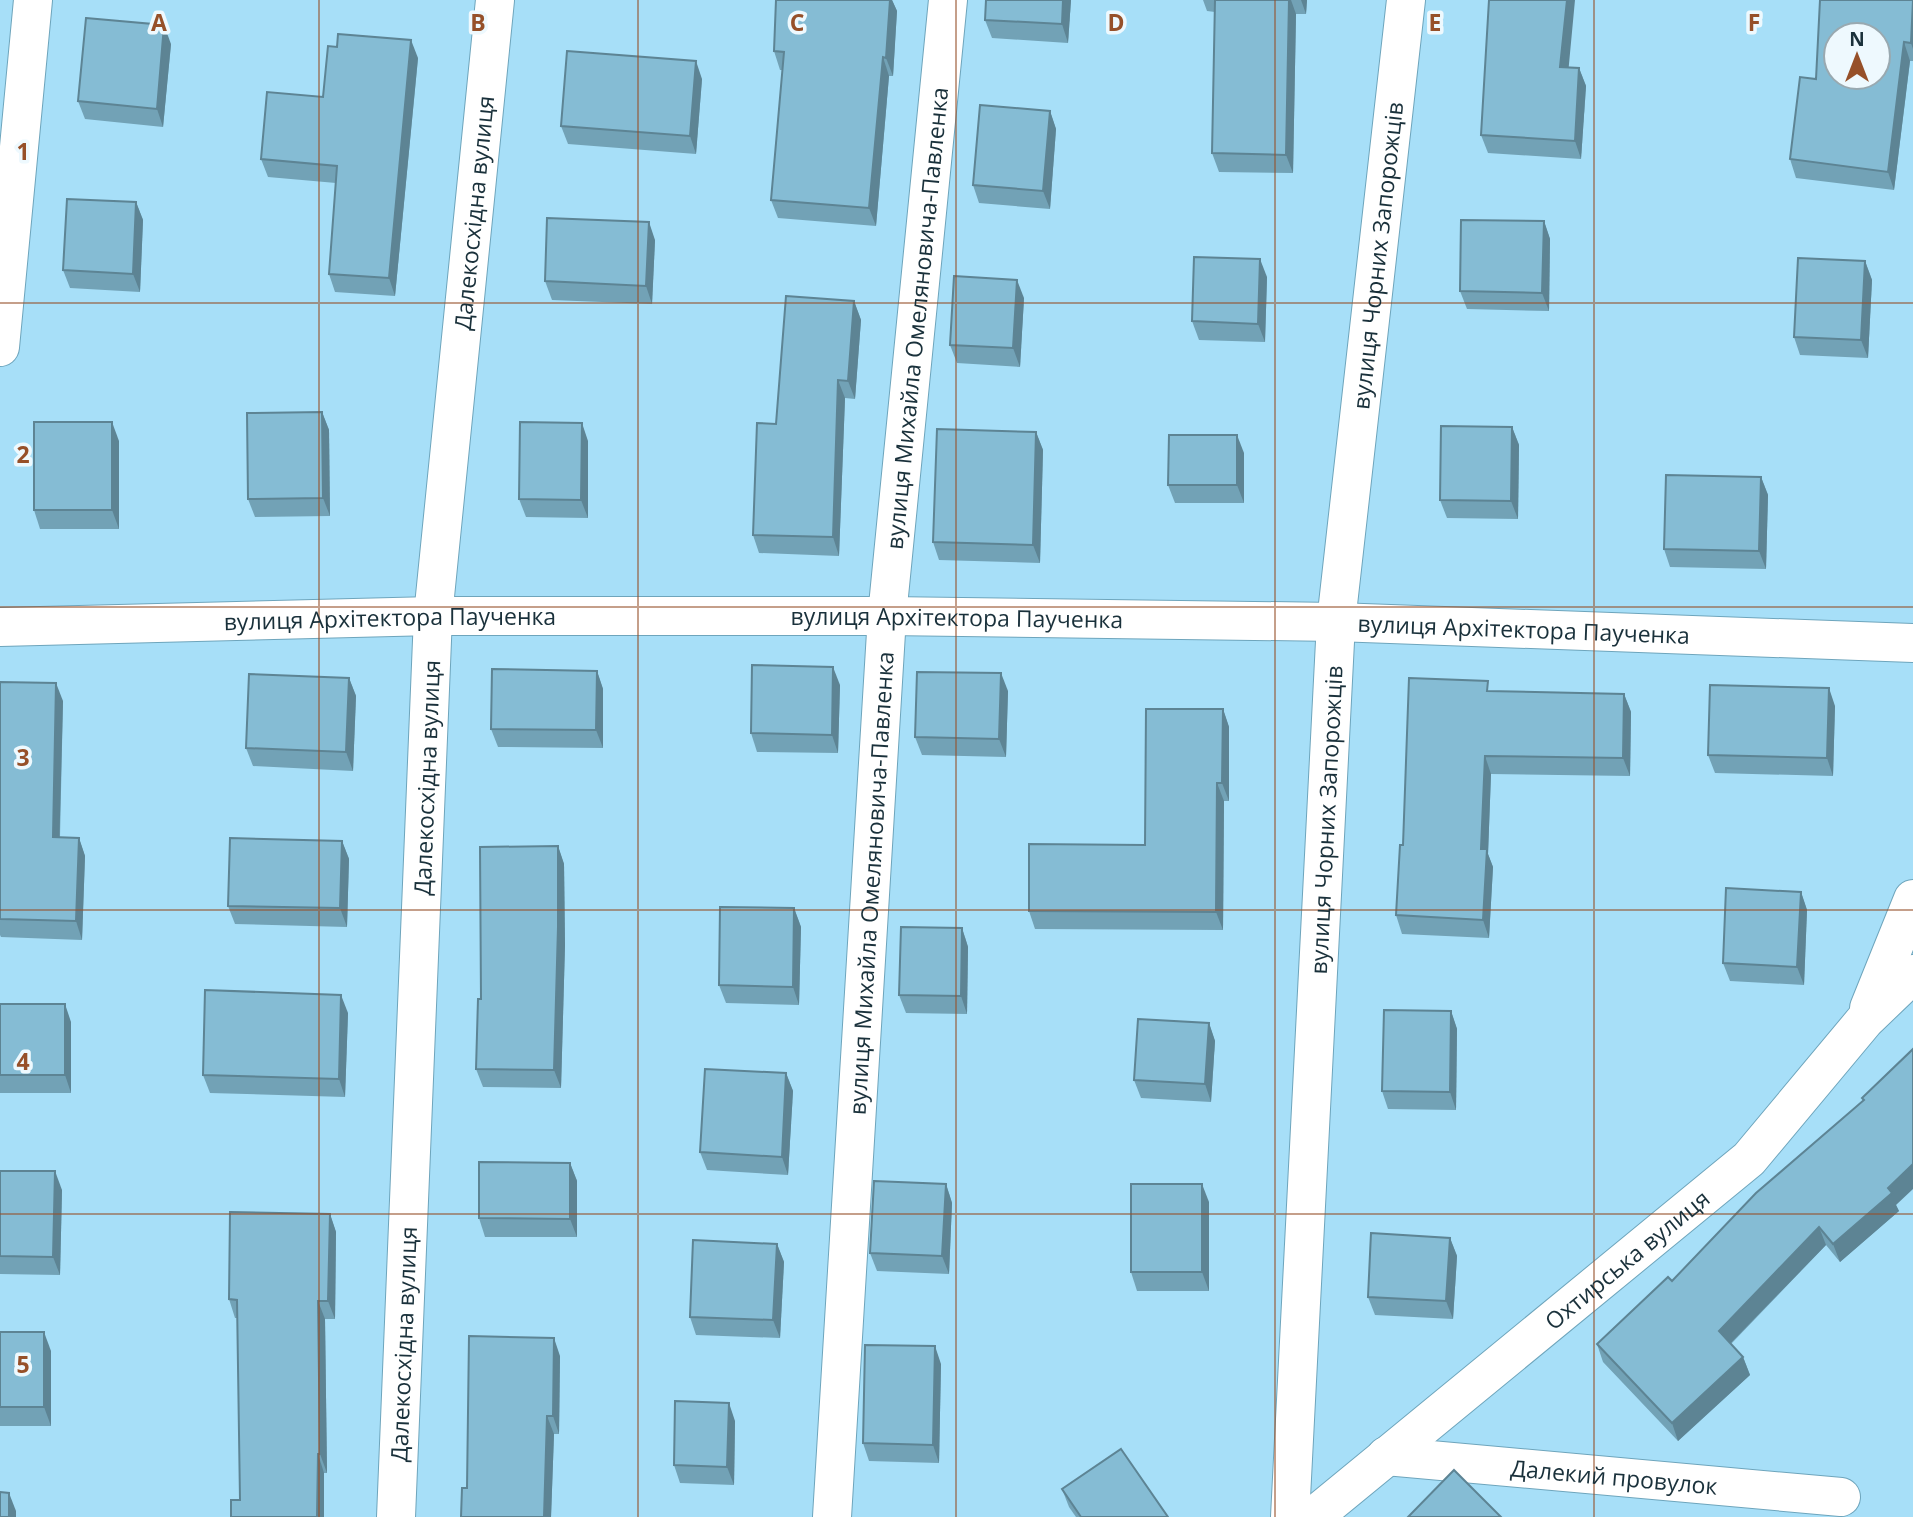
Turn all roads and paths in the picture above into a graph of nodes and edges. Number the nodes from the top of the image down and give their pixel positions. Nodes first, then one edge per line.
1 (33, 0) edge
2 (495, 0) edge
3 (948, 0) edge
4 (1406, 0) edge
5 (0, 347) edge
6 (433, 616) junction
7 (887, 616) junction
8 (1336, 622) junction
9 (0, 627) edge
10 (1913, 643) edge
11 (1913, 899) edge
12 (1913, 974) edge
13 (1865, 1020) junction
14 (1386, 1456) junction
15 (1841, 1497) dead end
16 (396, 1517) edge
17 (832, 1517) edge
18 (1290, 1517) edge
19 (1312, 1517) edge

1 - 5 street
2 - 6 street, Далекосхідна вулиця
3 - 7 street, вулиця Михайла Омеляновича-Павленка
4 - 8 street, вулиця Чорних Запорожців
6 - 7 street, вулиця Архітектора Паученка
6 - 9 street, вулиця Архітектора Паученка
6 - 16 street, Далекосхідна вулиця
7 - 8 street, вулиця Архітектора Паученка
7 - 17 street, вулиця Михайла Омеляновича-Павленка
8 - 10 street, вулиця Архітектора Паученка
8 - 18 street, вулиця Чорних Запорожців
11 - 13 street
12 - 13 street, Охтирська вулиця
13 - 14 street, Охтирська вулиця
14 - 15 street, Далекий провулок
14 - 19 street, Охтирська вулиця

